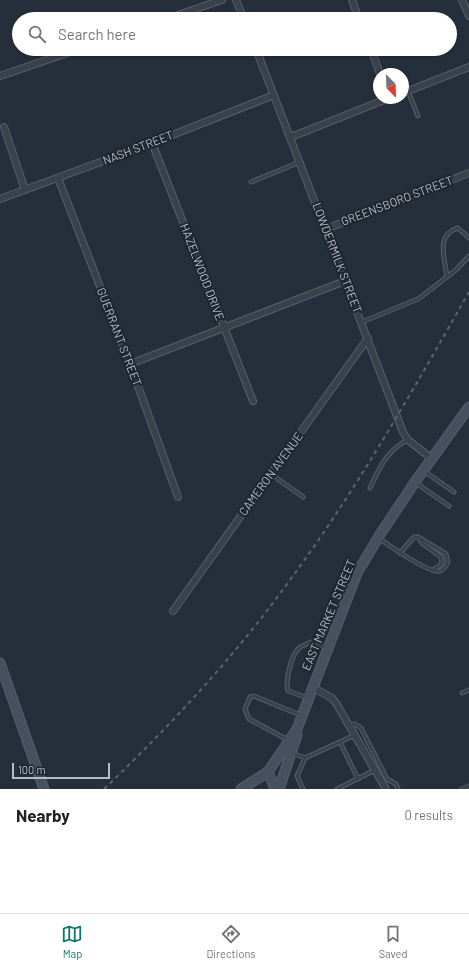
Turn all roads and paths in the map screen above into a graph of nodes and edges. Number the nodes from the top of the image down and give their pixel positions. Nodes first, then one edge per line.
1 (222, 0) edge
2 (236, 0) edge
3 (352, 0) edge
4 (462, 0) edge
5 (187, 12) edge
6 (241, 12) edge
7 (356, 12) edge
8 (469, 16) edge
9 (59, 56) edge
10 (259, 56) edge
11 (374, 56) edge
12 (469, 67) edge
13 (378, 68) edge
14 (0, 76) edge
15 (409, 91) edge
16 (274, 94) junction
17 (409, 98) edge
18 (374, 104) edge
19 (418, 116) dead end
20 (4, 127) dead end
21 (290, 137) junction
22 (152, 143) junction
23 (300, 162) junction
24 (469, 173) edge
25 (58, 178) junction
26 (251, 182) dead end
27 (25, 190) junction
28 (0, 199) edge
29 (326, 229) junction
30 (469, 238) edge
31 (469, 256) edge
32 (447, 277) junction
33 (345, 281) junction
34 (362, 322) junction
35 (224, 328) junction
36 (368, 338) junction
37 (130, 364) junction
38 (253, 401) dead end
39 (469, 407) edge
40 (408, 440) junction
41 (431, 458) junction
42 (423, 470) junction
43 (271, 474) junction
44 (415, 482) junction
45 (370, 488) dead end
46 (454, 492) dead end
47 (303, 497) dead end
48 (178, 498) dead end
49 (449, 506) dead end
50 (416, 537) junction
51 (378, 538) junction
52 (400, 552) junction
53 (432, 571) junction
54 (173, 611) dead end
55 (328, 648) junction
56 (0, 663) edge
57 (312, 687) junction
58 (469, 690) edge
59 (462, 693) dead end
60 (308, 698) junction
61 (302, 716) junction
62 (350, 726) junction
63 (297, 730) junction
64 (355, 735) junction
65 (290, 741) junction
66 (340, 742) junction
67 (292, 752) junction
68 (305, 758) junction
69 (271, 768) junction
70 (378, 770) junction
71 (358, 779) junction
72 (469, 786) edge
73 (278, 787) edge
74 (44, 789) edge
75 (241, 789) edge
76 (302, 789) edge
77 (337, 789) edge
78 (386, 789) edge
79 (398, 789) edge
80 (462, 789) edge

1 - 5 street
2 - 6 street
3 - 7 street
4 - 8 street
9 - 14 street
10 - 16 street, LOWDERMILK STREET
11 - 13 street
12 - 15 street
16 - 21 street, LOWDERMILK STREET
16 - 22 street, NASH STREET
17 - 19 lane
18 - 21 street
20 - 27 street
21 - 23 street, LOWDERMILK STREET
22 - 25 street, NASH STREET
22 - 35 street, HAZELWOOD DRIVE
23 - 26 lane
23 - 29 street, LOWDERMILK STREET
24 - 29 street, GREENSBORO STREET
25 - 27 street, NASH STREET
25 - 37 street, GUERRANT STREET
27 - 28 street, NASH STREET
29 - 33 street, LOWDERMILK STREET
30 - 32 lane
31 - 32 lane
32 - 34 lane
33 - 34 street, LOWDERMILK STREET
33 - 35 street
34 - 36 street, LOWDERMILK STREET
35 - 37 street
35 - 38 street, HAZELWOOD DRIVE
36 - 40 street, LOWDERMILK STREET
36 - 43 street, CAMERON AVENUE
37 - 48 street, GUERRANT STREET
39 - 41 main road, EAST MARKET STREET
40 - 41 street, LOWDERMILK STREET
40 - 45 lane
41 - 42 main road, EAST MARKET STREET
42 - 44 main road, EAST MARKET STREET
42 - 46 lane
43 - 47 lane
43 - 54 street, CAMERON AVENUE
44 - 49 lane
44 - 51 main road, EAST MARKET STREET
50 - 52 lane
50 - 53 lane
50 - 53 lane
51 - 52 lane
51 - 55 main road, EAST MARKET STREET
52 - 53 lane
55 - 57 main road, EAST MARKET STREET
55 - 60 lane
56 - 74 main road
57 - 60 main road, EAST MARKET STREET
57 - 62 street
58 - 59 lane
60 - 61 main road, EAST MARKET STREET
61 - 63 main road, EAST MARKET STREET
61 - 65 lane
62 - 64 street
62 - 70 lane
63 - 65 main road, EAST MARKET STREET
63 - 67 main road
64 - 66 lane
64 - 70 street
65 - 69 main road, EAST MARKET STREET
66 - 68 lane
66 - 71 lane
67 - 68 lane
67 - 73 main road
68 - 76 lane
69 - 73 main road
69 - 75 main road, EAST MARKET STREET
70 - 71 lane
70 - 78 street
70 - 79 lane
71 - 77 lane
72 - 80 lane

